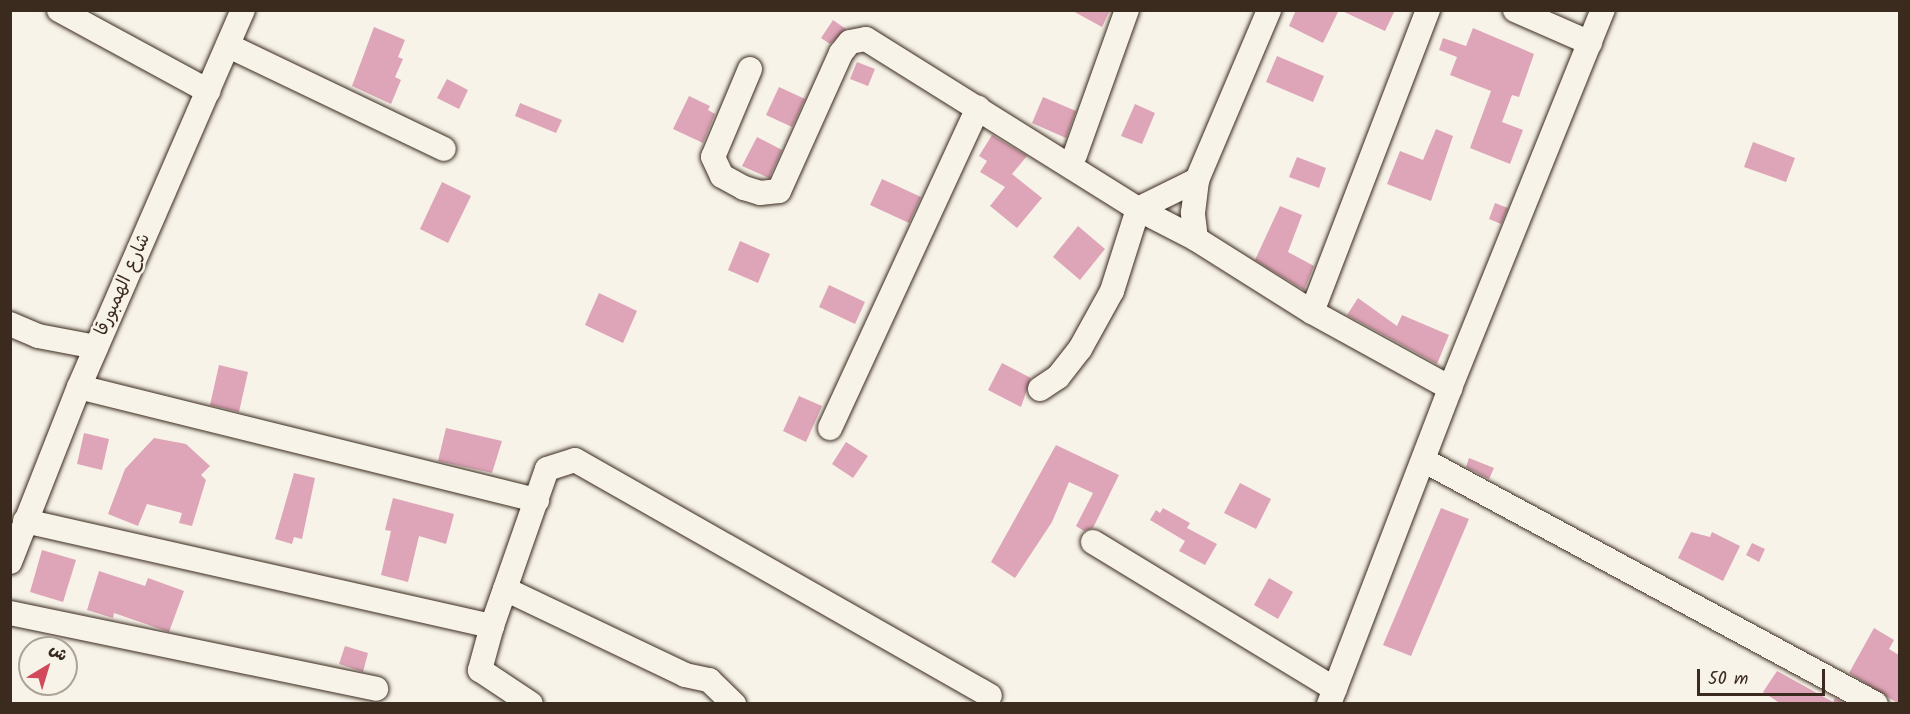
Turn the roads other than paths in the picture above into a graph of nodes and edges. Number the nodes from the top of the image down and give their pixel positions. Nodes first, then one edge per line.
1 (59, 10) edge
2 (243, 10) edge
3 (1127, 10) edge
4 (1269, 10) edge
5 (1428, 10) edge
6 (1515, 10) edge
7 (1603, 10) edge
8 (1590, 43) junction
9 (229, 46) junction
10 (750, 69) dead end
11 (208, 92) junction
12 (978, 107) junction
13 (444, 149) dead end
14 (1075, 155) dead end
15 (1197, 180) junction
16 (1138, 209) junction
17 (1196, 240) junction
18 (1312, 312) junction
19 (10, 324) edge
20 (96, 347) junction
21 (79, 387) junction
22 (1450, 388) junction
23 (1040, 389) dead end
24 (830, 428) dead end
25 (1425, 461) junction
26 (537, 500) junction
27 (26, 521) junction
28 (1092, 542) dead end
29 (10, 562) edge
30 (505, 589) junction
31 (10, 613) edge
32 (492, 626) junction
33 (376, 689) dead end
34 (990, 696) dead end
35 (1332, 696) edge
36 (531, 704) edge
37 (734, 704) edge
38 (1876, 704) edge

1 - 11 street
2 - 9 street, شارع الهمبورقا
3 - 14 street
4 - 15 street
5 - 18 street
6 - 8 street
7 - 8 street
8 - 22 street
9 - 11 street, شارع الهمبورقا
9 - 13 street
10 - 12 street
11 - 20 street, شارع الهمبورقا
12 - 16 street
12 - 24 street
15 - 16 street
15 - 17 street
16 - 17 street
16 - 23 street
17 - 18 street
18 - 22 street
19 - 20 street
20 - 21 street, شارع الهمبورقا
21 - 26 street
21 - 27 street, شارع الهمبورقا
22 - 25 street
25 - 35 street
25 - 38 street
26 - 30 street
26 - 34 street
27 - 29 street, شارع الهمبورقا
27 - 32 street
28 - 35 street
30 - 32 street
30 - 37 street
31 - 33 street
32 - 36 street

